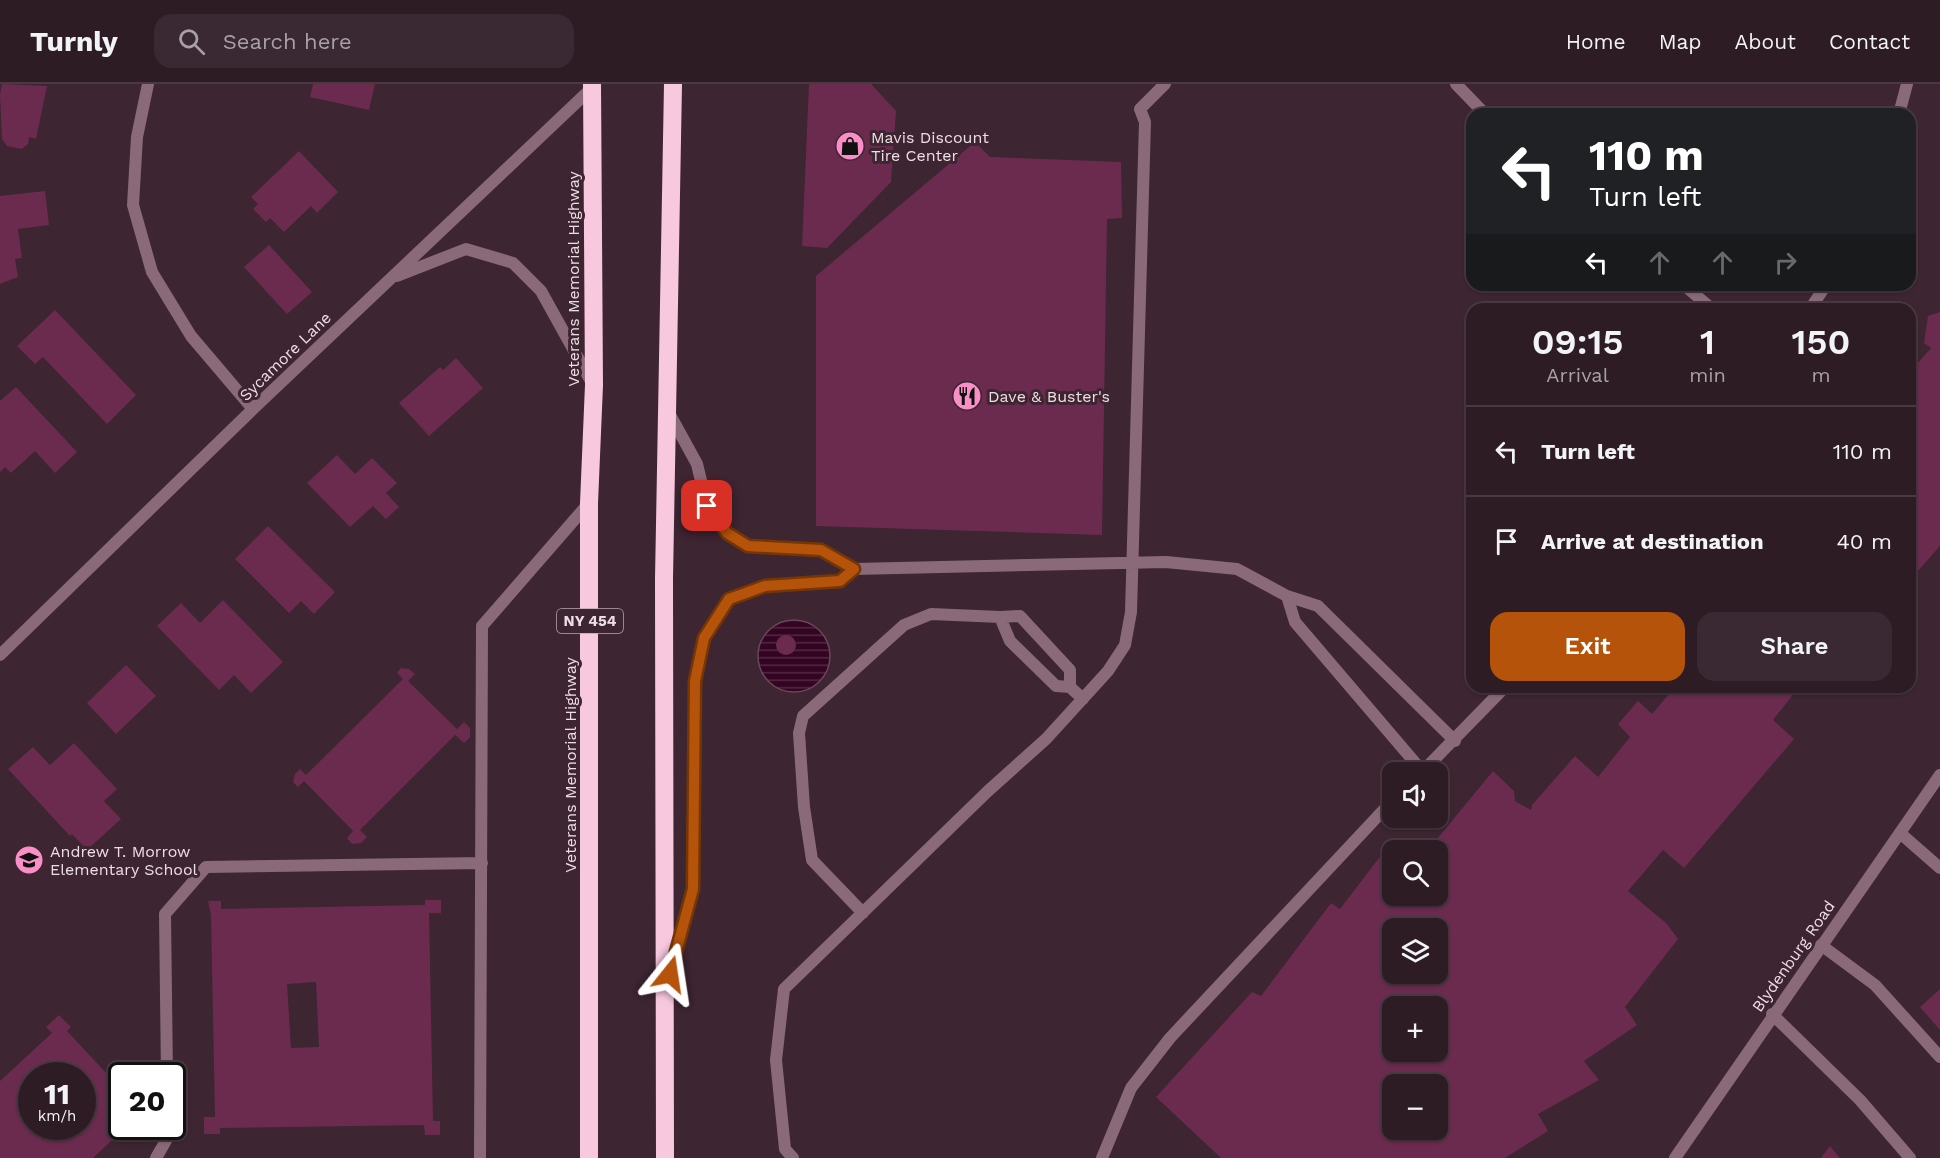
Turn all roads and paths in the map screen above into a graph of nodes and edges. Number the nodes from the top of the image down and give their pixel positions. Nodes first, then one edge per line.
1 (148, 84) edge
2 (673, 84) edge
3 (1165, 84) edge
4 (1456, 84) edge
5 (1907, 84) edge
6 (593, 85) edge
7 (1479, 108) edge
8 (1901, 108) edge
9 (390, 278) junction
10 (1691, 291) edge
11 (1705, 303) edge
12 (594, 385) junction
13 (253, 409) junction
14 (669, 413) junction
15 (589, 503) junction
16 (1130, 562) junction
17 (854, 569) junction
18 (1287, 596) junction
19 (1000, 617) junction
20 (0, 655) edge
21 (1070, 687) junction
22 (1499, 693) edge
23 (1083, 699) junction
24 (1455, 741) junction
25 (1414, 762) edge
26 (1433, 762) edge
27 (1940, 775) edge
28 (1382, 812) edge
29 (1900, 833) junction
30 (482, 863) junction
31 (1940, 868) edge
32 (863, 913) junction
33 (1821, 945) junction
34 (665, 996) junction
35 (1772, 1014) junction
36 (1940, 1057) edge
37 (167, 1062) edge
38 (166, 1140) edge
39 (156, 1158) edge
40 (480, 1158) edge
41 (589, 1158) edge
42 (665, 1158) edge
43 (793, 1158) edge
44 (1102, 1158) edge
45 (1675, 1158) edge
46 (1911, 1158) edge

1 - 13 street
2 - 14 highway
3 - 16 street
4 - 7 street
5 - 8 street
6 - 9 street, Sycamore Lane
6 - 12 highway, Veterans Memorial Highway / NY 454
9 - 12 street
9 - 13 street, Sycamore Lane
10 - 11 street
12 - 15 highway, Veterans Memorial Highway / NY 454
13 - 20 street, Sycamore Lane
14 - 17 street
14 - 34 highway
15 - 30 street
15 - 41 highway, Veterans Memorial Highway / NY 454
16 - 17 street
16 - 18 street
16 - 23 street
17 - 34 street
18 - 24 street
18 - 25 street
19 - 21 street
19 - 21 street
19 - 32 street
21 - 23 street
22 - 24 street
23 - 32 street
24 - 26 street
27 - 29 street, Blydenburg Road
28 - 44 street
29 - 31 street
29 - 33 street, Blydenburg Road
30 - 37 street
30 - 40 street
32 - 43 street
33 - 35 street, Blydenburg Road
33 - 36 street
34 - 42 highway
35 - 45 street, Blydenburg Road
35 - 46 street
38 - 39 street

